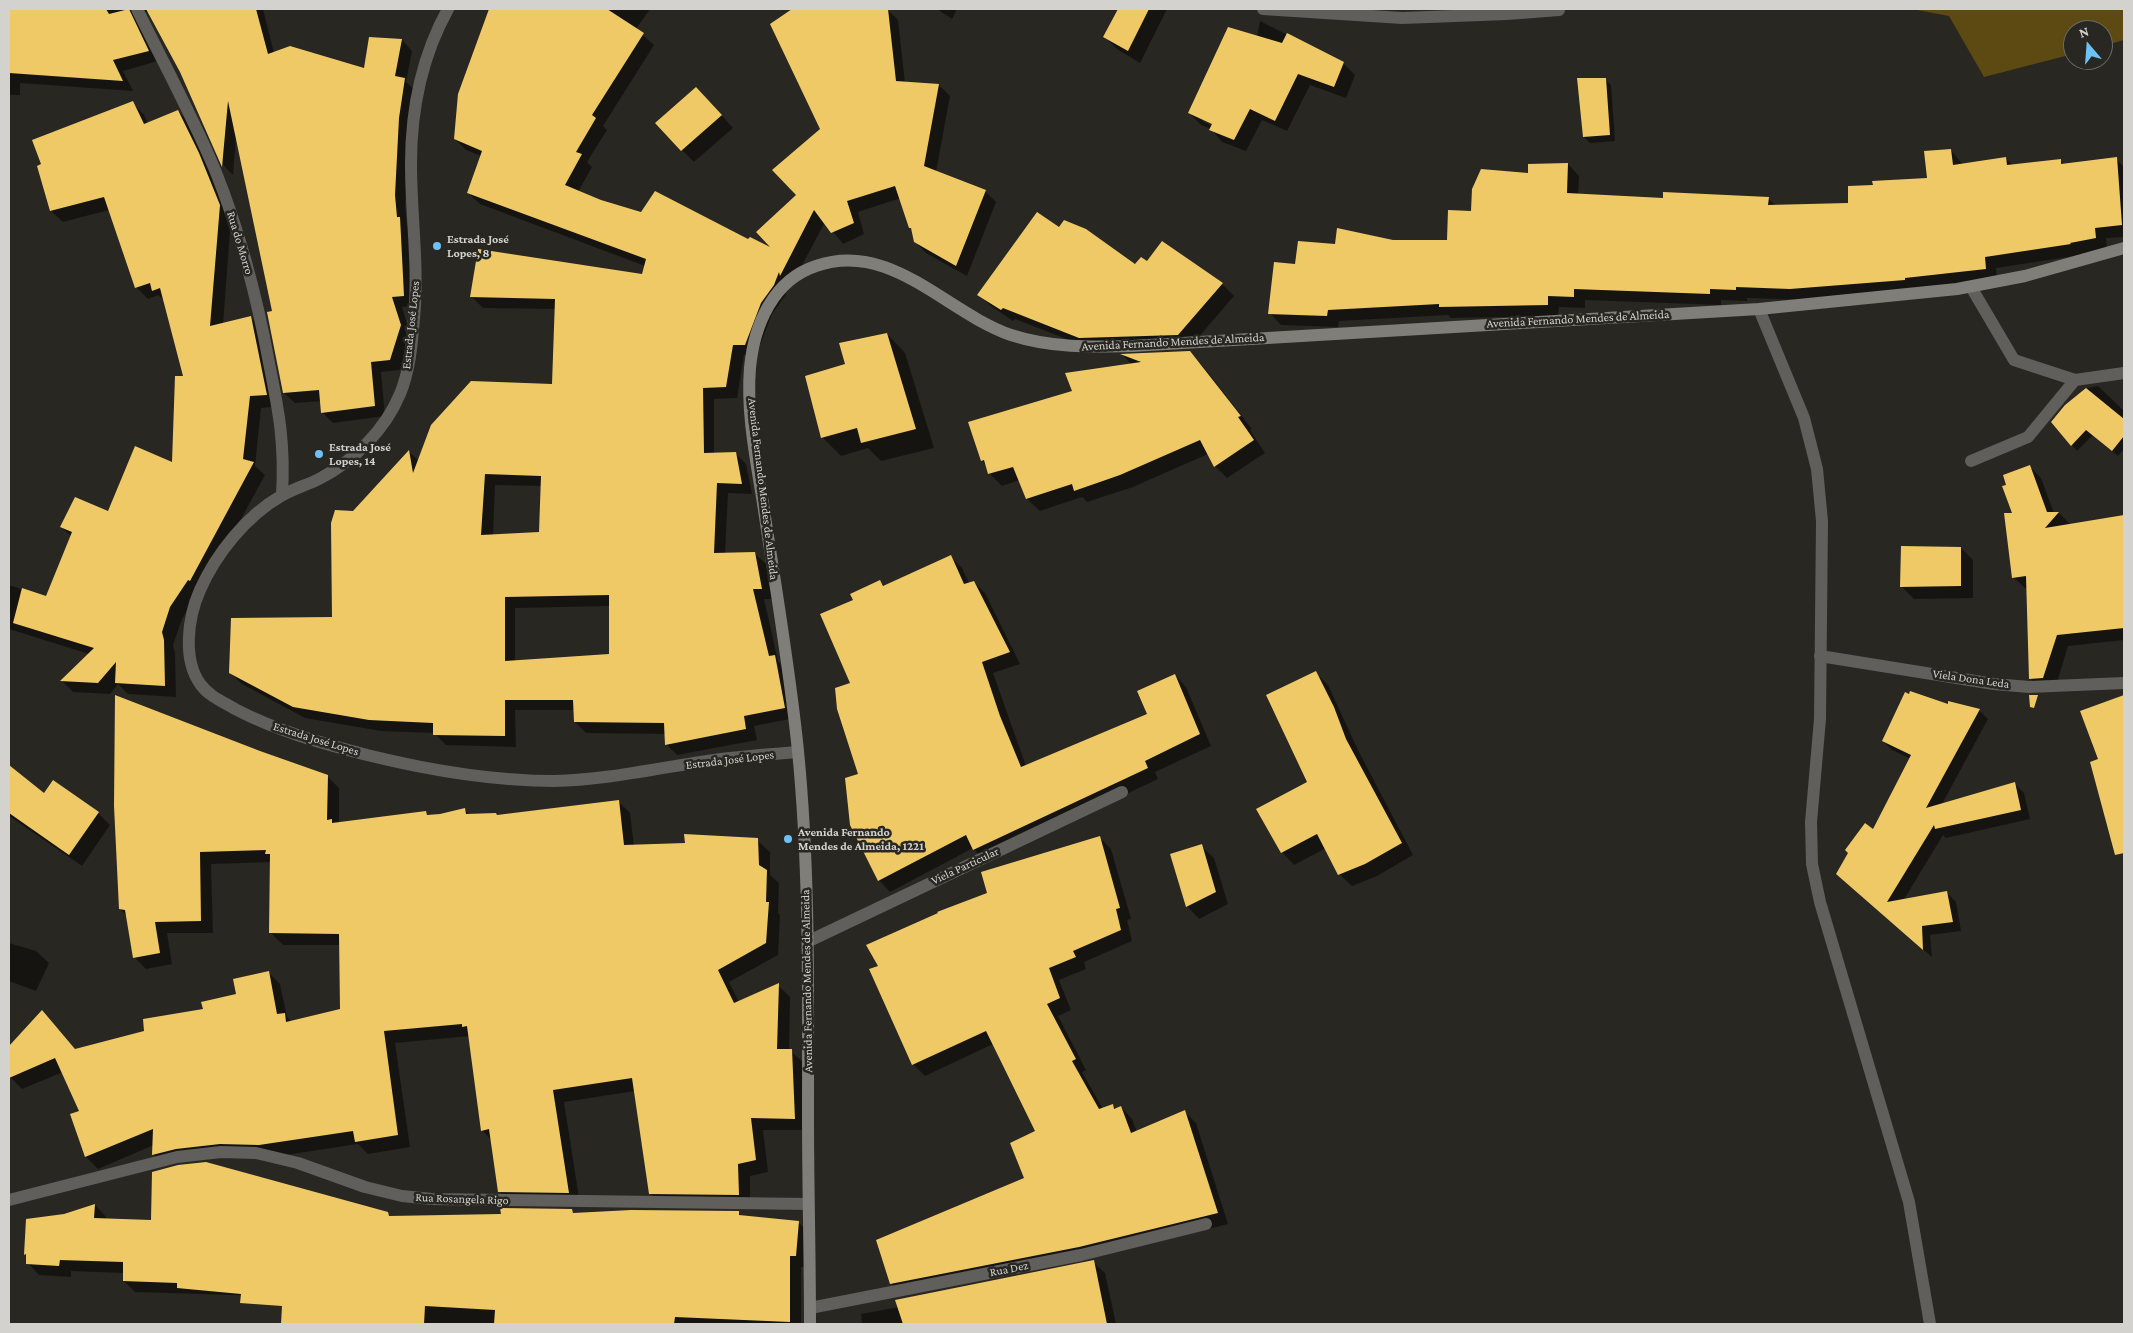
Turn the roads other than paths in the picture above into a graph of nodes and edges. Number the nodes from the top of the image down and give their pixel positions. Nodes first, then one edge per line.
1 (137, 9) edge
2 (448, 9) edge
3 (1263, 9) edge
4 (1558, 10) edge
5 (2124, 248) edge
6 (1971, 287) junction
7 (1759, 309) junction
8 (2124, 373) edge
9 (2075, 380) junction
10 (1971, 460) dead end
11 (282, 495) junction
12 (1820, 656) junction
13 (2124, 682) edge
14 (798, 752) junction
15 (1122, 792) dead end
16 (809, 942) junction
17 (9, 1200) edge
18 (808, 1204) junction
19 (1206, 1224) dead end
20 (810, 1308) junction
21 (810, 1324) edge
22 (1930, 1324) edge

1 - 11 street, Rua do Morro
2 - 11 street, Estrada José Lopes
3 - 4 street
5 - 6 street, Avenida Fernando Mendes de Almeida
6 - 7 street, Avenida Fernando Mendes de Almeida
6 - 9 street
7 - 12 street
7 - 14 street, Avenida Fernando Mendes de Almeida
8 - 9 street
9 - 10 street
11 - 14 street, Estrada José Lopes
12 - 13 street, Viela Dona Leda
12 - 22 street
14 - 16 street, Avenida Fernando Mendes de Almeida
15 - 16 street, Viela Particular
16 - 18 street, Avenida Fernando Mendes de Almeida
17 - 18 street, Rua Rosangela Rigo
18 - 20 street, Avenida Fernando Mendes de Almeida
19 - 20 street, Rua Dez
20 - 21 street, Avenida Fernando Mendes de Almeida

